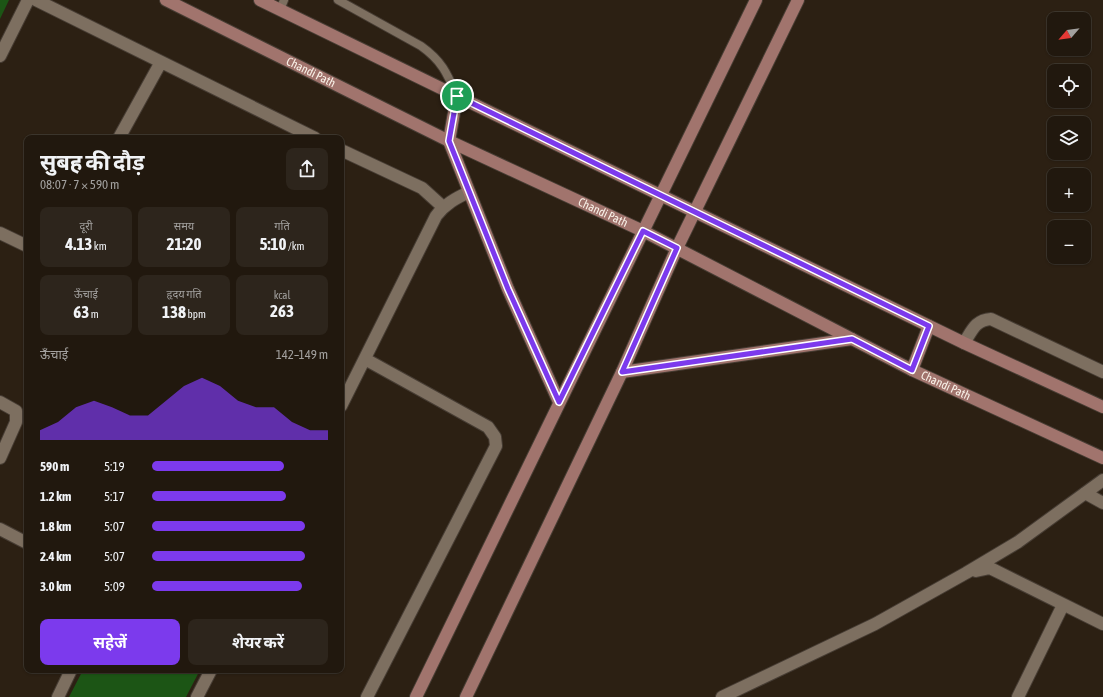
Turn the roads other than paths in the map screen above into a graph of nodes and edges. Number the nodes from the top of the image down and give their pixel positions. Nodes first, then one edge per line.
1 (28, 0) edge
2 (36, 0) edge
3 (166, 0) edge
4 (260, 0) edge
5 (338, 0) edge
6 (756, 0) edge
7 (798, 0) edge
8 (282, 5) edge
9 (0, 56) edge
10 (161, 62) junction
11 (457, 96) junction
12 (121, 135) edge
13 (310, 135) edge
14 (449, 141) junction
15 (344, 151) edge
16 (470, 192) junction
17 (660, 195) junction
18 (443, 207) junction
19 (695, 212) junction
20 (643, 231) junction
21 (0, 233) edge
22 (24, 245) edge
23 (677, 248) junction
24 (929, 326) junction
25 (852, 339) junction
26 (964, 343) junction
27 (365, 359) junction
28 (912, 370) junction
29 (622, 372) junction
30 (1103, 372) edge
31 (344, 400) edge
32 (0, 402) edge
33 (559, 402) junction
34 (1103, 407) edge
35 (22, 414) edge
36 (0, 458) edge
37 (1103, 458) edge
38 (1103, 480) edge
39 (1084, 493) junction
40 (1103, 502) edge
41 (0, 529) edge
42 (24, 541) edge
43 (966, 573) junction
44 (1063, 605) junction
45 (1103, 624) edge
46 (70, 673) edge
47 (209, 673) edge
48 (58, 697) edge
49 (197, 697) edge
50 (367, 697) edge
51 (416, 697) edge
52 (466, 697) edge
53 (722, 697) edge
54 (1018, 697) edge

1 - 9 street
2 - 10 street
3 - 14 main road, Chandi Path
4 - 8 main road
5 - 11 lane
6 - 17 main road
7 - 19 main road
8 - 11 main road
10 - 12 street
10 - 13 street
11 - 14 main road
11 - 17 main road
14 - 16 main road
14 - 20 main road, Chandi Path
15 - 18 street
16 - 18 street
16 - 33 main road
17 - 19 main road
17 - 20 main road
18 - 27 street
19 - 23 main road
19 - 24 main road
20 - 23 main road, Chandi Path
20 - 33 main road
21 - 22 street
23 - 25 main road, Chandi Path
23 - 29 main road
24 - 26 main road
24 - 28 main road
25 - 28 main road, Chandi Path
25 - 29 main road
26 - 30 street
26 - 34 main road
27 - 31 street
27 - 50 street
28 - 37 main road, Chandi Path
29 - 52 main road
32 - 35 street
33 - 51 main road
35 - 36 street
38 - 39 street
39 - 40 street
39 - 43 street
41 - 42 street
43 - 44 street
43 - 53 street
44 - 45 street
44 - 54 street
46 - 48 street
47 - 49 street

